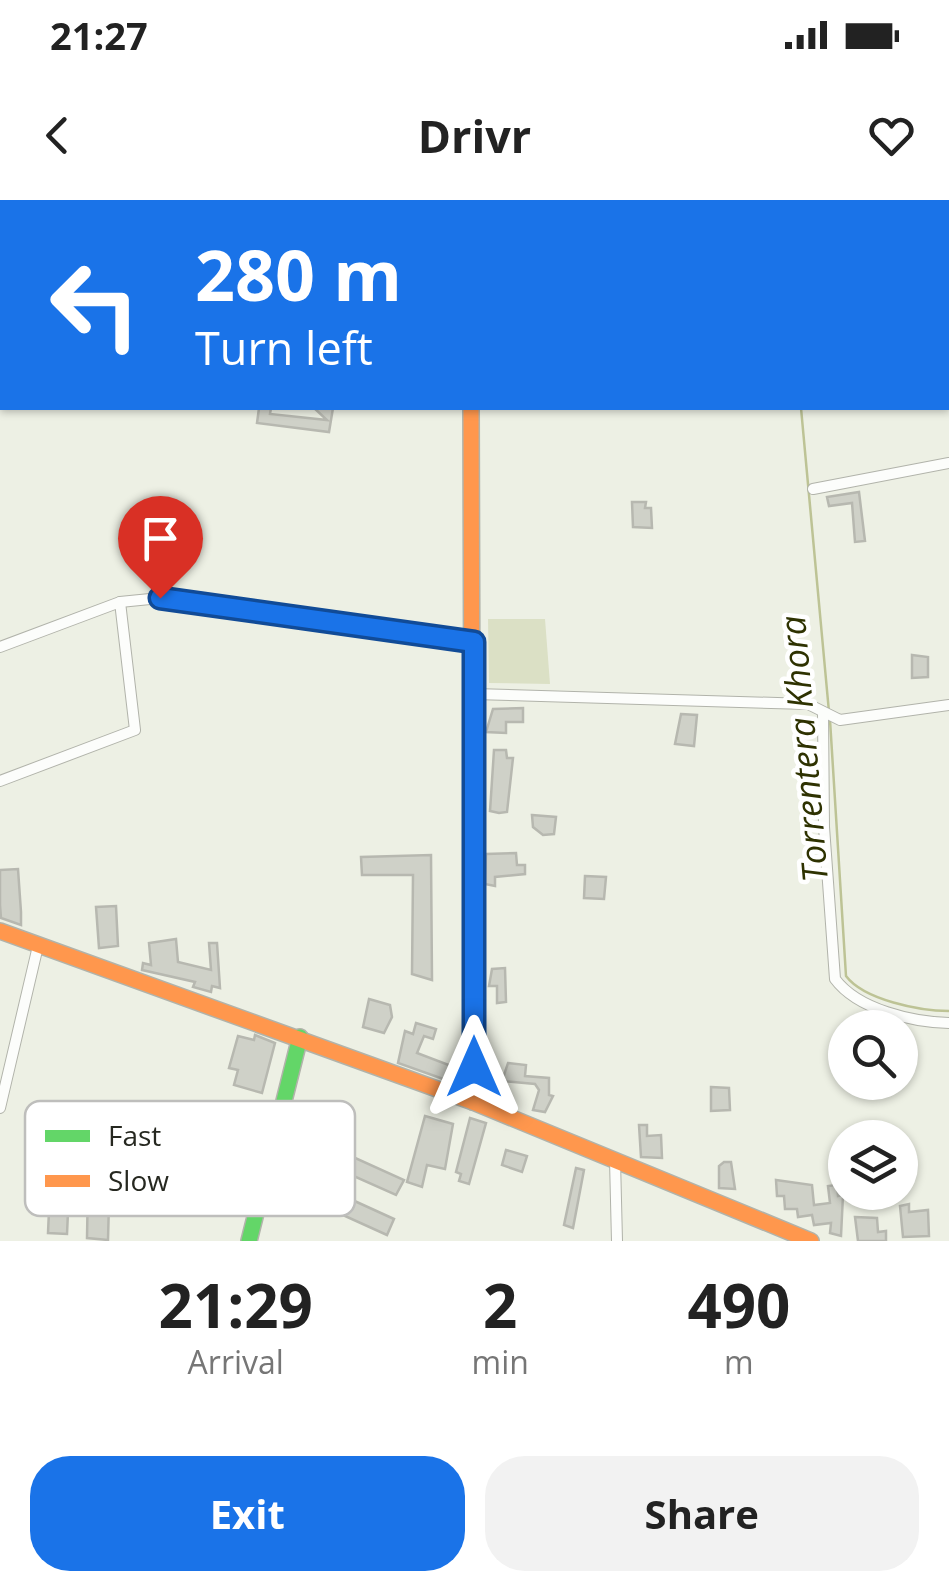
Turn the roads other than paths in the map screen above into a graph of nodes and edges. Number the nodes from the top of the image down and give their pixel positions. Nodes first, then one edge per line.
1 (471, 410) edge
2 (949, 463) edge
3 (813, 489) dead end
4 (120, 602) junction
5 (474, 642) junction
6 (0, 646) edge
7 (474, 694) junction
8 (949, 705) edge
9 (823, 714) junction
10 (0, 781) edge
11 (0, 931) edge
12 (38, 946) junction
13 (949, 1023) edge
14 (300, 1036) junction
15 (284, 1101) edge
16 (473, 1102) junction
17 (0, 1108) edge
18 (615, 1160) junction
19 (255, 1216) edge
20 (780, 1235) edge
21 (249, 1241) edge
22 (617, 1241) edge
23 (811, 1241) edge

1 - 5 street
2 - 3 street
4 - 5 street
4 - 6 street
4 - 10 street
5 - 7 street
7 - 9 street
7 - 16 street
8 - 9 street
9 - 13 street
11 - 12 street
12 - 14 street
12 - 17 street
14 - 15 street
14 - 16 street
16 - 18 street
18 - 20 street
18 - 22 street
19 - 21 street
20 - 23 street

